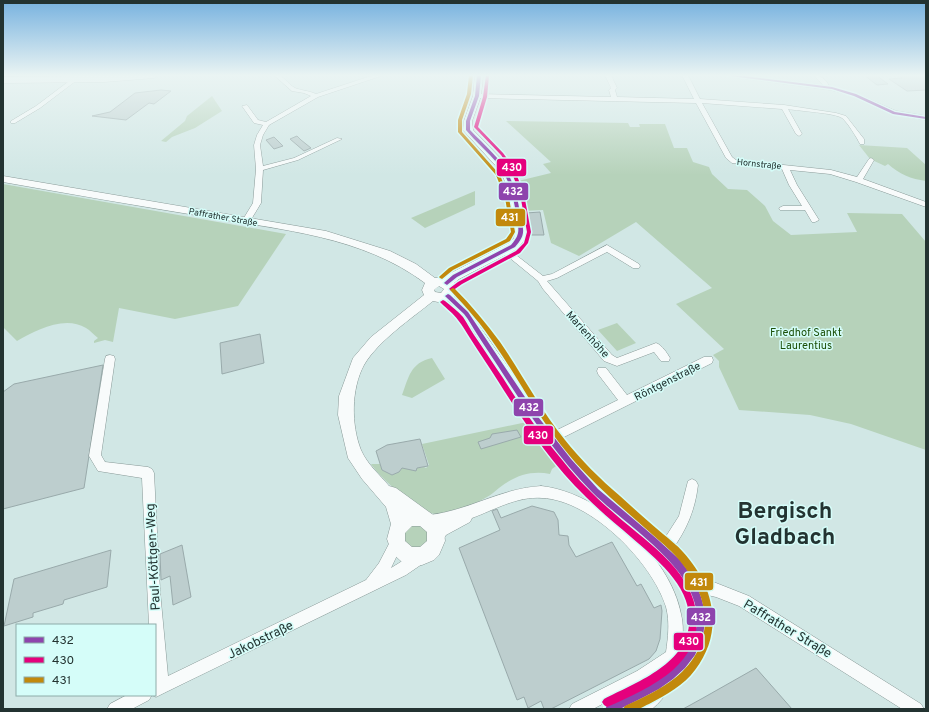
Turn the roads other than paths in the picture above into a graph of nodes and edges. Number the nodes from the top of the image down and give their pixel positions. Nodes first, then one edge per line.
1 (36, 108) edge
2 (247, 108) edge
3 (295, 108) edge
4 (473, 108) edge
5 (702, 108) edge
6 (785, 108) edge
7 (793, 108) edge
8 (884, 108) edge
9 (926, 118) edge
10 (13, 122) dead end
11 (267, 124) junction
12 (799, 134) dead end
13 (339, 139) dead end
14 (862, 143) dead end
15 (871, 160) dead end
16 (785, 167) junction
17 (260, 169) junction
18 (3, 179) edge
19 (859, 180) junction
20 (926, 204) edge
21 (783, 208) dead end
22 (808, 208) junction
23 (815, 220) dead end
24 (246, 221) junction
25 (504, 250) junction
26 (636, 266) dead end
27 (541, 279) junction
28 (432, 289) junction
29 (448, 289) junction
30 (665, 358) dead end
31 (110, 359) dead end
32 (708, 360) dead end
33 (602, 371) dead end
34 (626, 402) junction
35 (550, 439) junction
36 (375, 483) junction
37 (692, 485) dead end
38 (485, 507) junction
39 (426, 520) junction
40 (398, 535) junction
41 (436, 538) junction
42 (664, 550) junction
43 (420, 557) junction
44 (693, 585) junction
45 (364, 587) junction
46 (155, 624) edge
47 (156, 649) edge
48 (672, 658) junction
49 (158, 688) edge
50 (142, 696) edge
51 (115, 709) edge
52 (576, 709) edge
53 (610, 709) edge
54 (638, 709) edge
55 (916, 709) edge

1 - 10 street
2 - 11 street
3 - 11 street
4 - 25 street
5 - 16 street, Hornstraße
6 - 12 street
7 - 14 street
8 - 9 street
11 - 17 street
13 - 17 street
15 - 19 street
16 - 19 street, Hornstraße
16 - 22 street
17 - 24 street
18 - 24 street, Paffrather Straße
19 - 20 street, Hornstraße
21 - 22 street
22 - 23 street
24 - 28 street, Paffrather Straße
25 - 27 street, Marienhöhe
25 - 29 street
26 - 27 street
27 - 30 street, Marienhöhe
28 - 29 street
28 - 36 street
29 - 35 street
31 - 46 street, Paul-Köttgen-Weg
32 - 34 street, Röntgenstraße
33 - 34 street, Röntgenstraße
34 - 35 street, Röntgenstraße
35 - 42 street
36 - 39 street
36 - 40 street
37 - 42 street
38 - 39 street, Jakobstraße
38 - 41 street, Jakobstraße
38 - 48 street, Jakobstraße
39 - 40 street, Jakobstraße
39 - 41 street
40 - 43 street
40 - 45 street, Jakobstraße
41 - 43 street, Jakobstraße
42 - 44 street
43 - 45 street, Jakobstraße
44 - 53 street, bridge
44 - 55 street, Paffrather Straße
45 - 49 street, Jakobstraße
47 - 49 street, Paul-Köttgen-Weg
48 - 52 street
48 - 54 street, Jakobstraße
50 - 51 street

